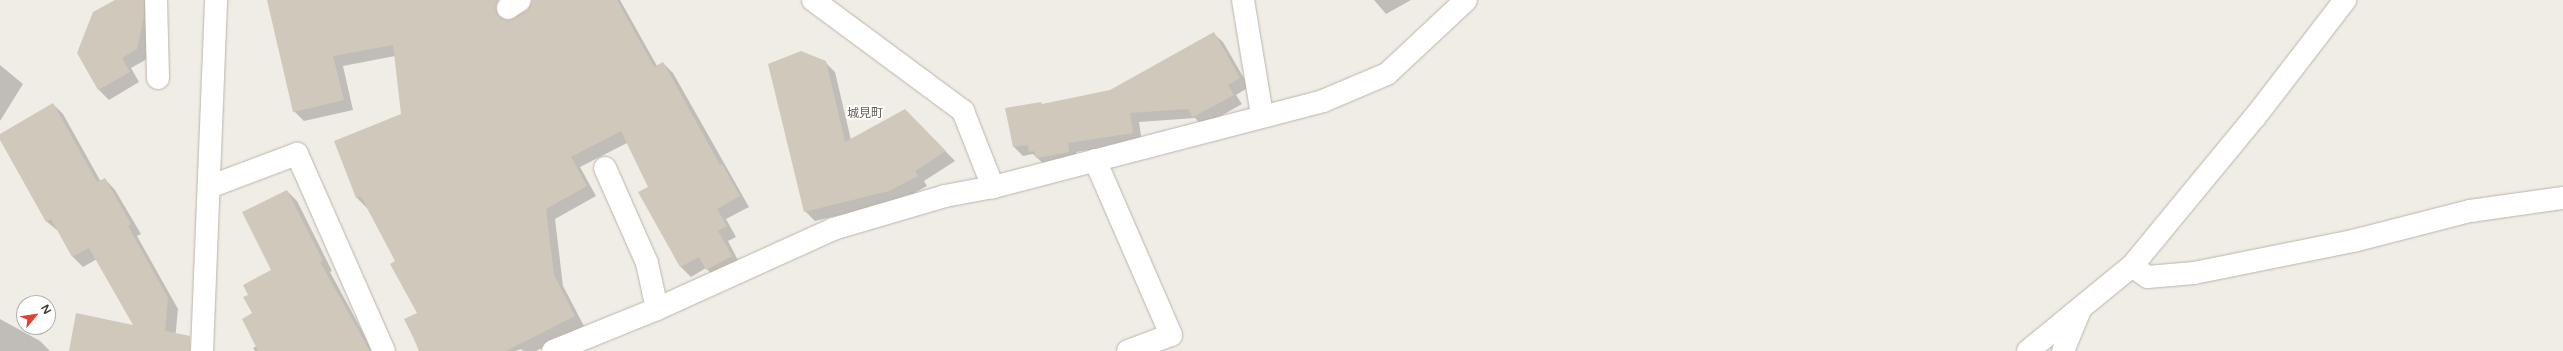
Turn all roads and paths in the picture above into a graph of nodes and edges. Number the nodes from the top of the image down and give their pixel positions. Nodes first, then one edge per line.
1 (156, 0) edge
2 (216, 0) edge
3 (813, 0) edge
4 (1243, 0) edge
5 (1466, 0) edge
6 (2345, 0) edge
7 (158, 78) dead end
8 (1262, 115) junction
9 (1095, 160) junction
10 (604, 168) dead end
11 (209, 187) junction
12 (992, 187) junction
13 (2563, 198) edge
14 (2132, 266) junction
15 (657, 309) junction
16 (2081, 309) junction
17 (202, 351) edge
18 (384, 351) edge
19 (553, 351) edge
20 (1128, 351) edge
21 (2028, 351) edge
22 (2063, 351) edge

1 - 7 street
2 - 11 street
3 - 12 street
4 - 8 street
5 - 8 street
6 - 14 street
8 - 9 street
9 - 12 street
9 - 20 street
10 - 15 street
11 - 17 street
11 - 18 street
12 - 15 street
13 - 14 street
14 - 16 street
15 - 19 street
16 - 21 street
16 - 22 street

